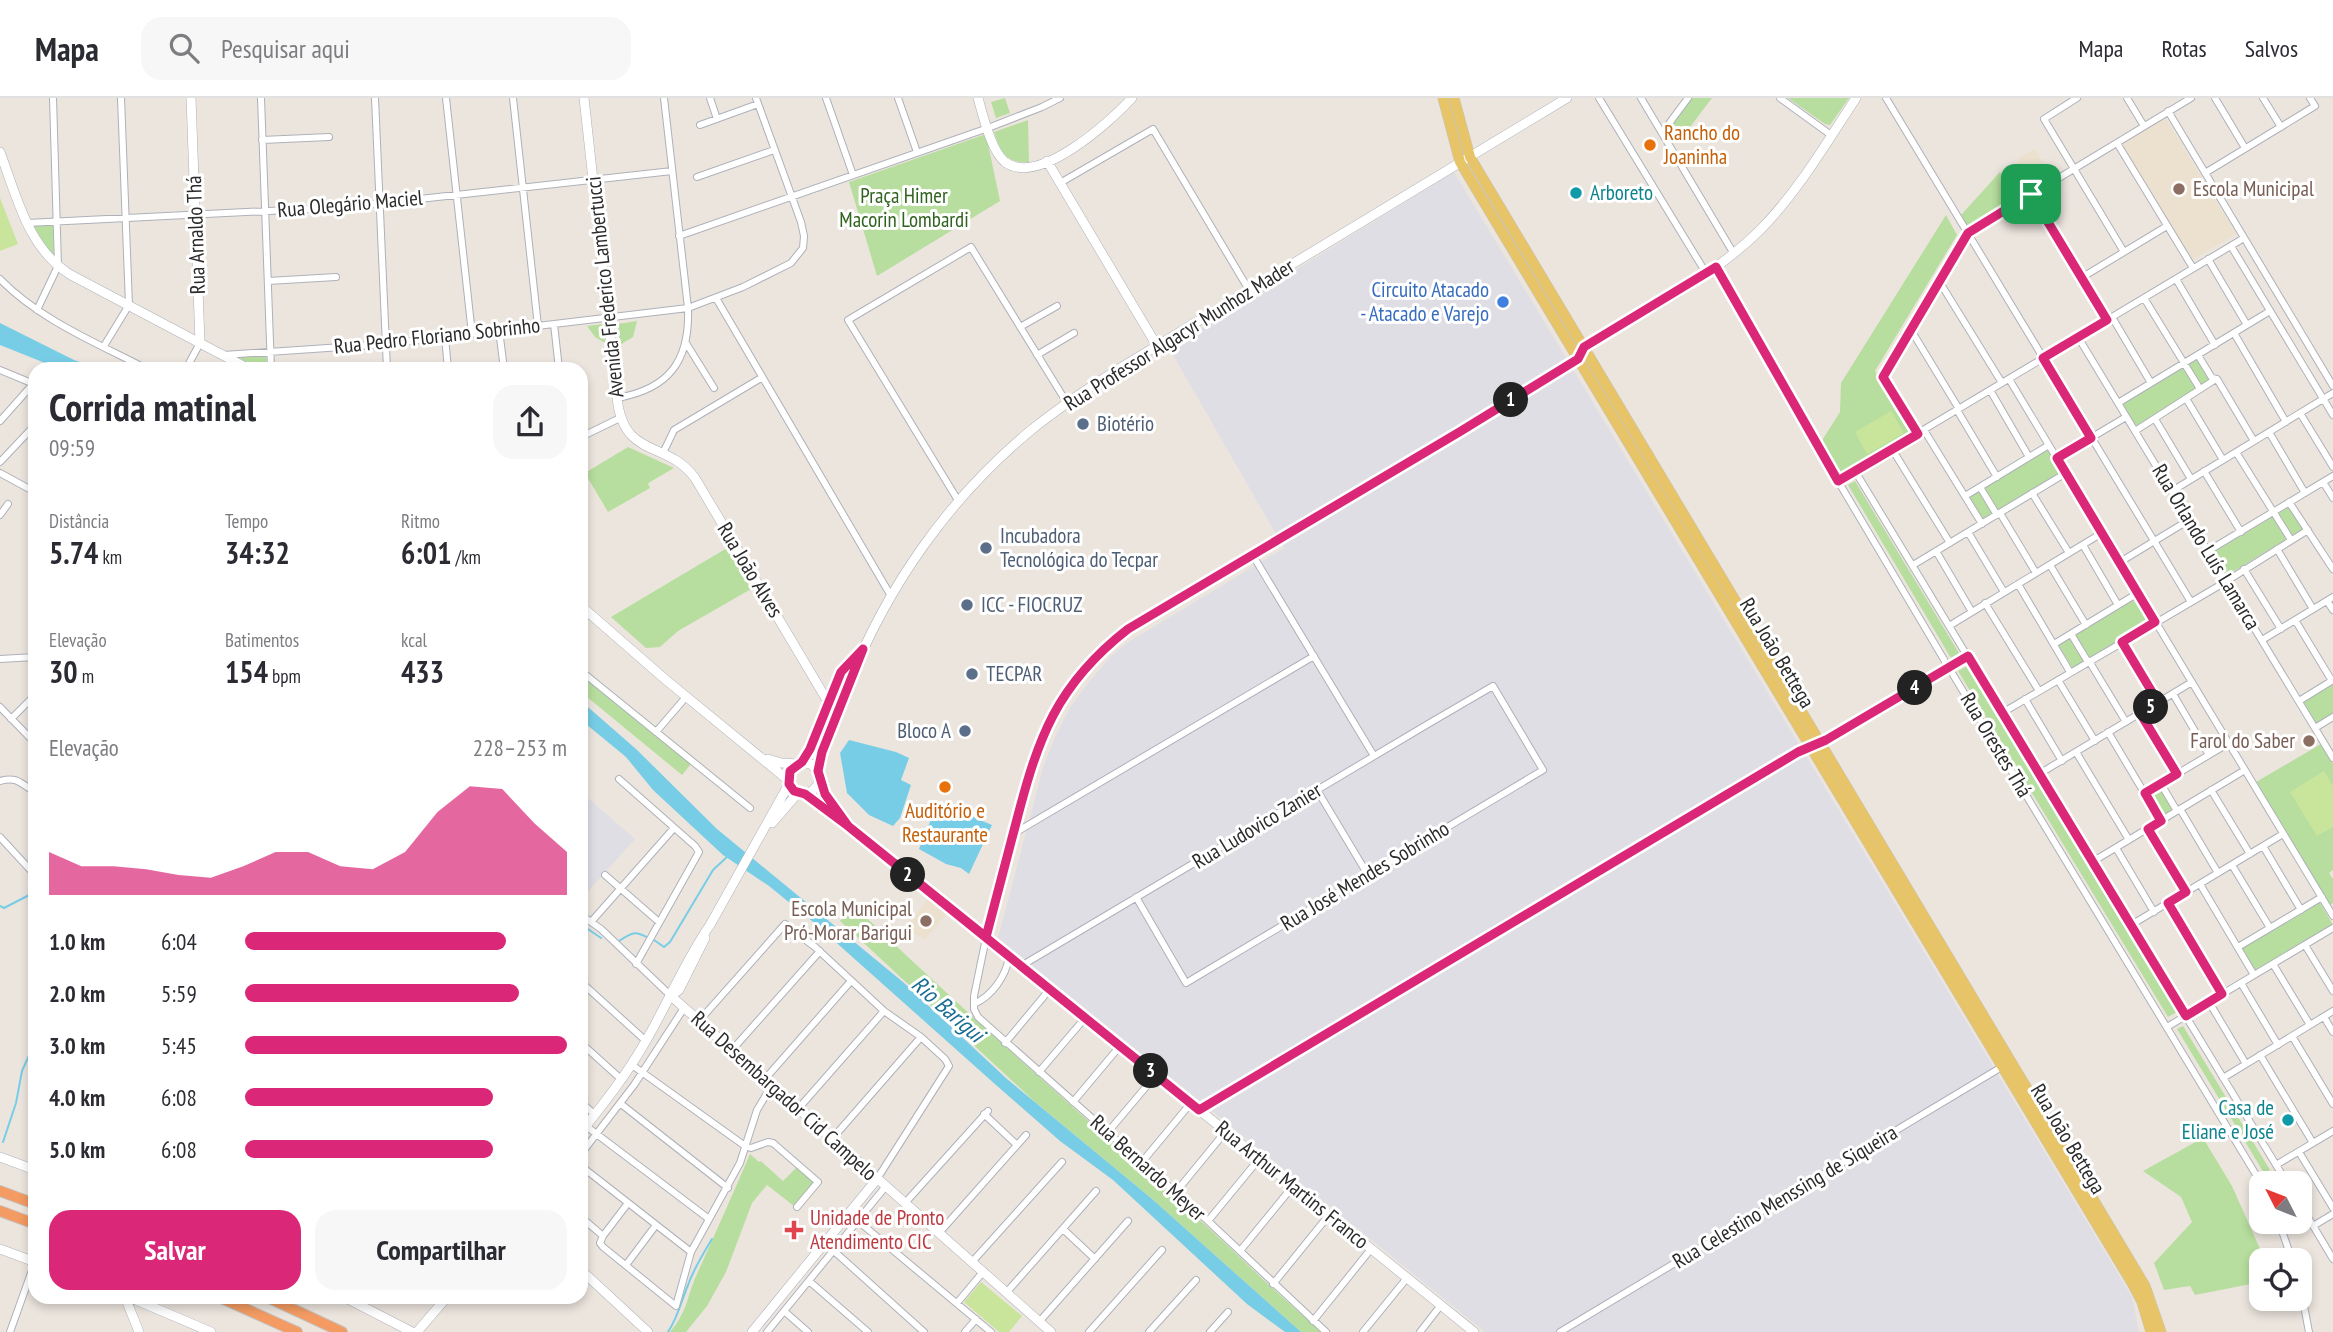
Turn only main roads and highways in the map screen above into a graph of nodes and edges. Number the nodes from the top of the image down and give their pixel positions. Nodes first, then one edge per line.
1 (1443, 98) edge
2 (1454, 98) edge
3 (1690, 536) junction
4 (2007, 1064) junction
5 (0, 1191) edge
6 (28, 1201) edge
7 (0, 1211) edge
8 (28, 1221) edge
9 (235, 1304) edge
10 (283, 1304) edge
11 (297, 1332) edge
12 (342, 1332) edge
13 (2151, 1332) edge
14 (2161, 1332) edge

1 - 3 main road, Rua João Bettega
2 - 3 main road, Rua João Bettega
3 - 4 main road, Rua João Bettega
4 - 13 main road, Rua João Bettega
4 - 14 main road, Rua João Bettega
5 - 6 highway
7 - 8 highway
9 - 11 highway
10 - 12 highway

